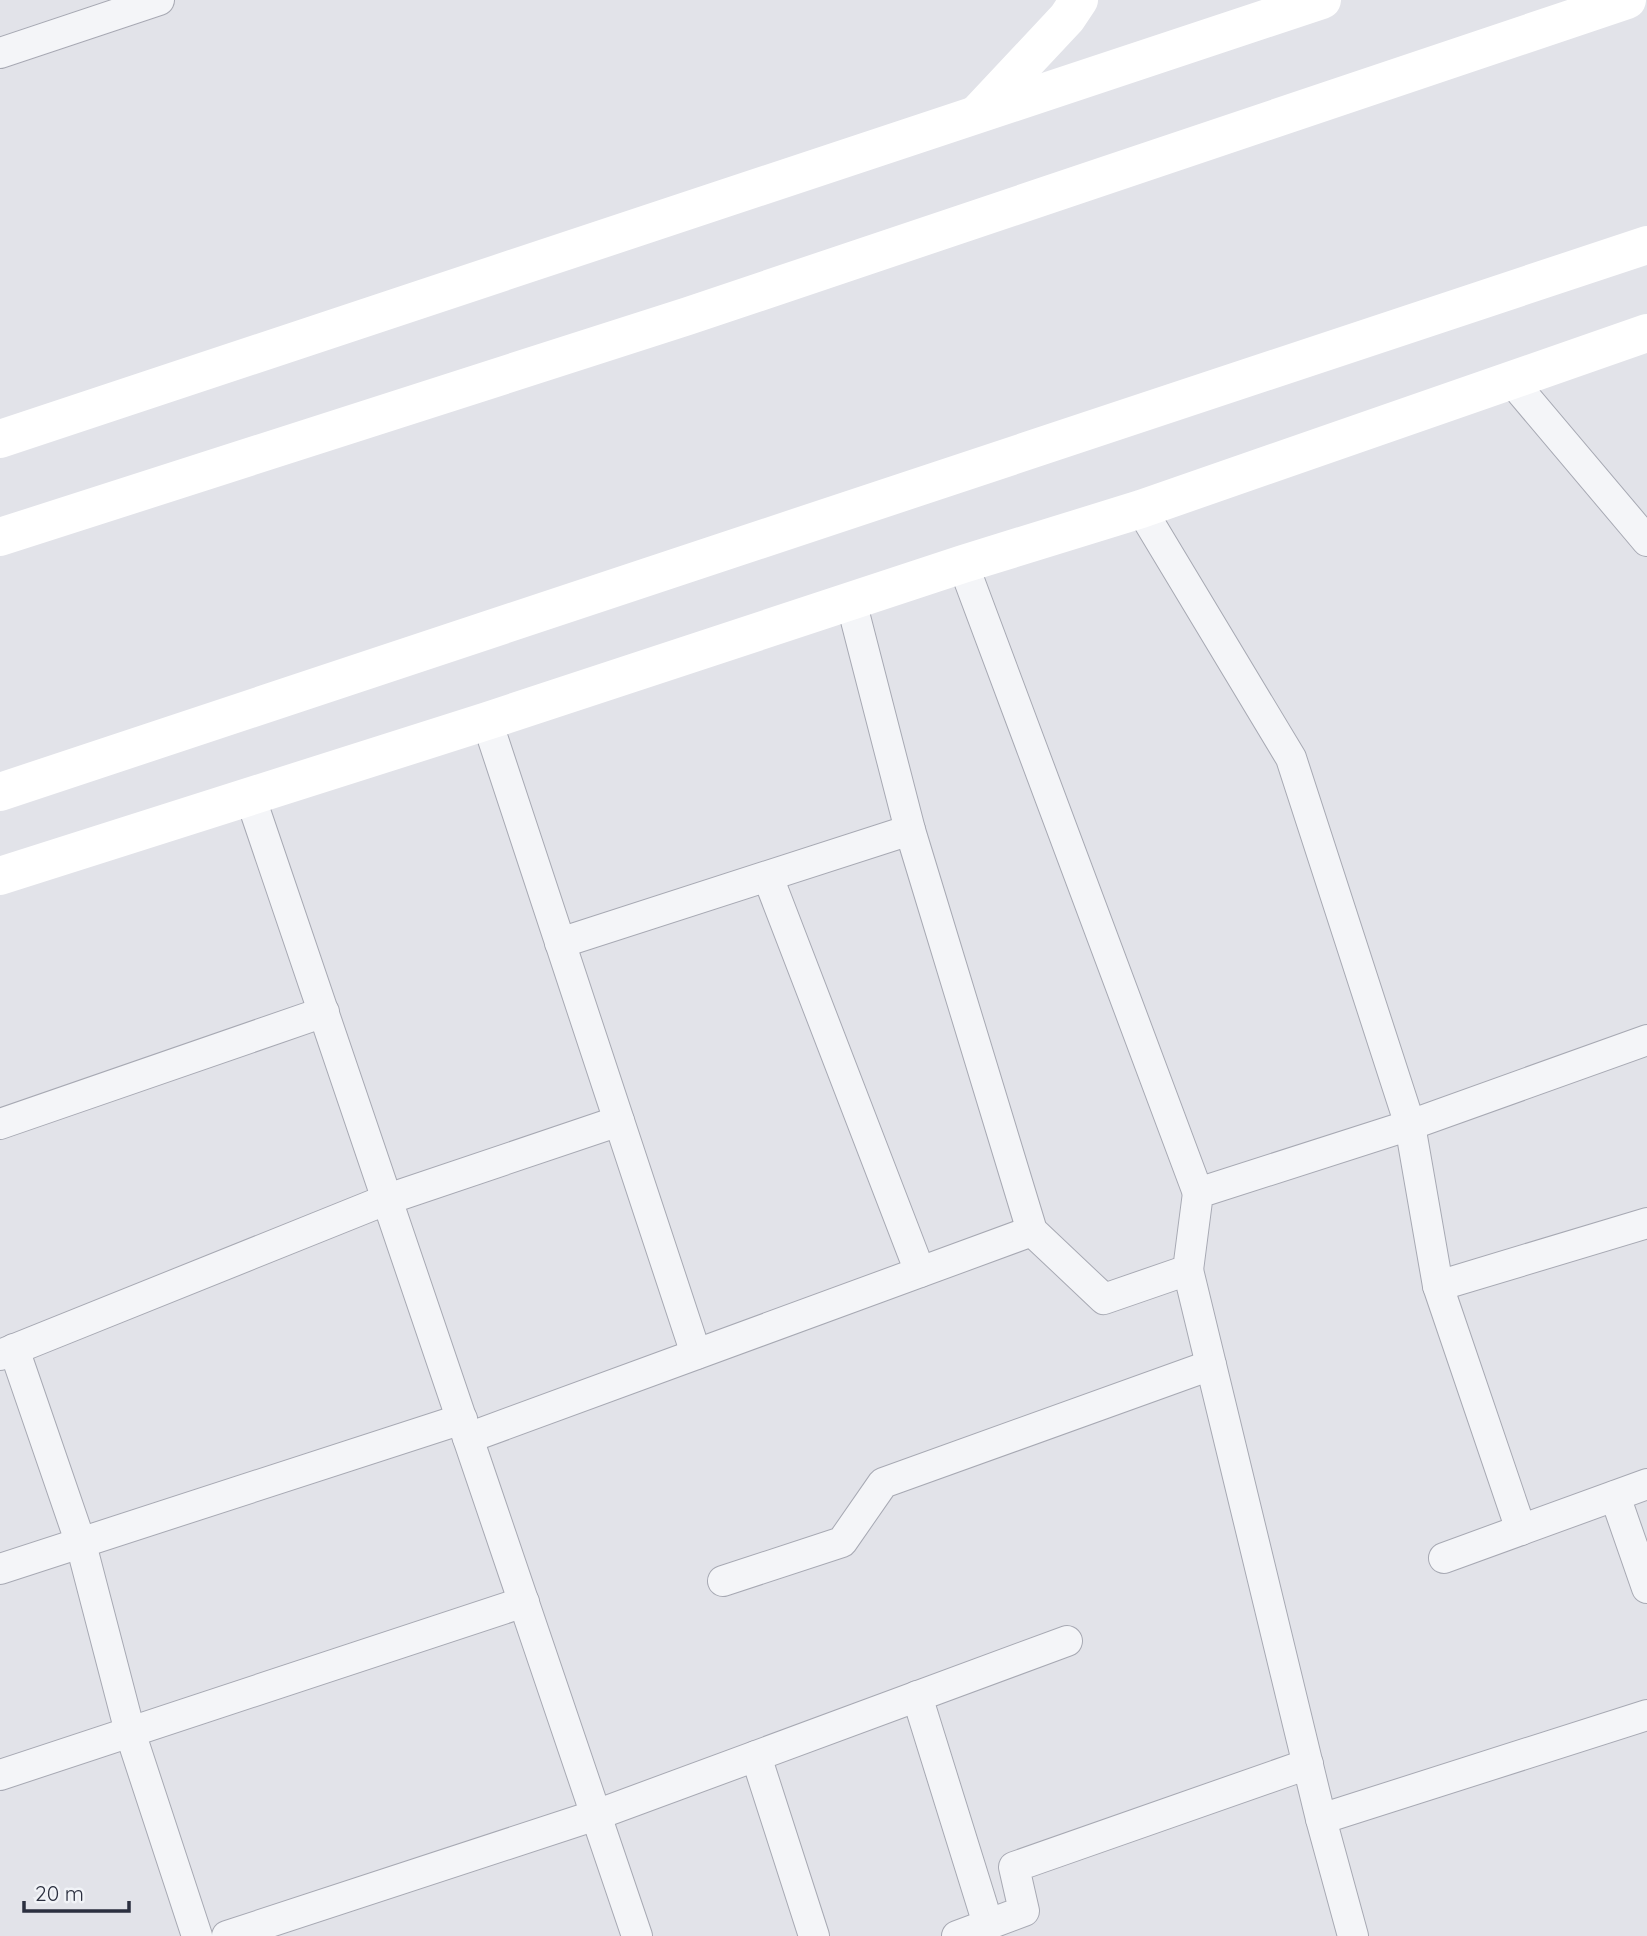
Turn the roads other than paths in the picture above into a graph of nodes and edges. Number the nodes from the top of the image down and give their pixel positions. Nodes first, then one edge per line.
1 (159, 0) edge
2 (1079, 0) edge
3 (1317, 0) edge
4 (1626, 0) edge
5 (0, 53) edge
6 (976, 116) junction
7 (1647, 245) edge
8 (1647, 334) edge
9 (1512, 381) junction
10 (0, 439) edge
11 (1141, 509) junction
12 (0, 537) edge
13 (1647, 541) edge
14 (963, 564) junction
15 (851, 601) junction
16 (487, 721) junction
17 (0, 792) edge
18 (250, 796) junction
19 (910, 830) junction
20 (0, 876) edge
21 (768, 877) junction
22 (560, 943) junction
23 (324, 1012) junction
24 (1647, 1040) edge
25 (619, 1121) junction
26 (0, 1124) edge
27 (1409, 1125) junction
28 (1198, 1194) junction
29 (388, 1199) junction
30 (1647, 1223) edge
31 (1032, 1231) junction
32 (1188, 1270) junction
33 (920, 1272) junction
34 (1438, 1286) junction
35 (7, 1352) edge
36 (696, 1354) junction
37 (1211, 1365) junction
38 (465, 1428) junction
39 (1647, 1485) edge
40 (1615, 1496) junction
41 (1521, 1530) junction
42 (81, 1544) junction
43 (1444, 1558) dead end
44 (0, 1569) edge
45 (723, 1581) dead end
46 (1647, 1588) edge
47 (524, 1602) junction
48 (1067, 1640) dead end
49 (918, 1696) junction
50 (1647, 1715) edge
51 (130, 1732) junction
52 (756, 1756) junction
53 (1308, 1764) junction
54 (0, 1775) edge
55 (596, 1815) junction
56 (1321, 1819) junction
57 (988, 1924) junction
58 (197, 1936) edge
59 (227, 1936) edge
60 (637, 1936) edge
61 (814, 1936) edge
62 (957, 1936) edge
63 (1353, 1936) edge

1 - 5 street
2 - 6 main road
3 - 6 main road
4 - 12 main road
6 - 10 main road
7 - 17 main road
8 - 9 main road
9 - 11 main road
9 - 13 street
11 - 14 main road
11 - 27 street
14 - 15 main road
14 - 28 street
15 - 16 main road
15 - 19 street
16 - 18 main road
16 - 22 street
18 - 20 main road
18 - 23 street
19 - 21 street
19 - 31 street
21 - 22 street
21 - 33 street
22 - 25 street
23 - 26 street
23 - 29 street
24 - 27 street
25 - 29 street
25 - 36 street
27 - 28 street
27 - 34 street
28 - 32 street
29 - 35 street
29 - 38 street
30 - 34 street
31 - 32 street
31 - 33 street
32 - 37 street
33 - 36 street
34 - 41 street
35 - 42 street
36 - 38 street
37 - 45 street
37 - 53 street
38 - 42 street
38 - 47 street
39 - 40 street
40 - 41 street
40 - 46 street
41 - 43 street
42 - 44 street
42 - 51 street
47 - 51 street
47 - 55 street
48 - 49 street
49 - 52 street
49 - 57 street
50 - 56 street
51 - 54 street
51 - 58 street
52 - 55 street
52 - 61 street
53 - 56 street
53 - 57 street
55 - 59 street
55 - 60 street
56 - 63 street
57 - 62 street

